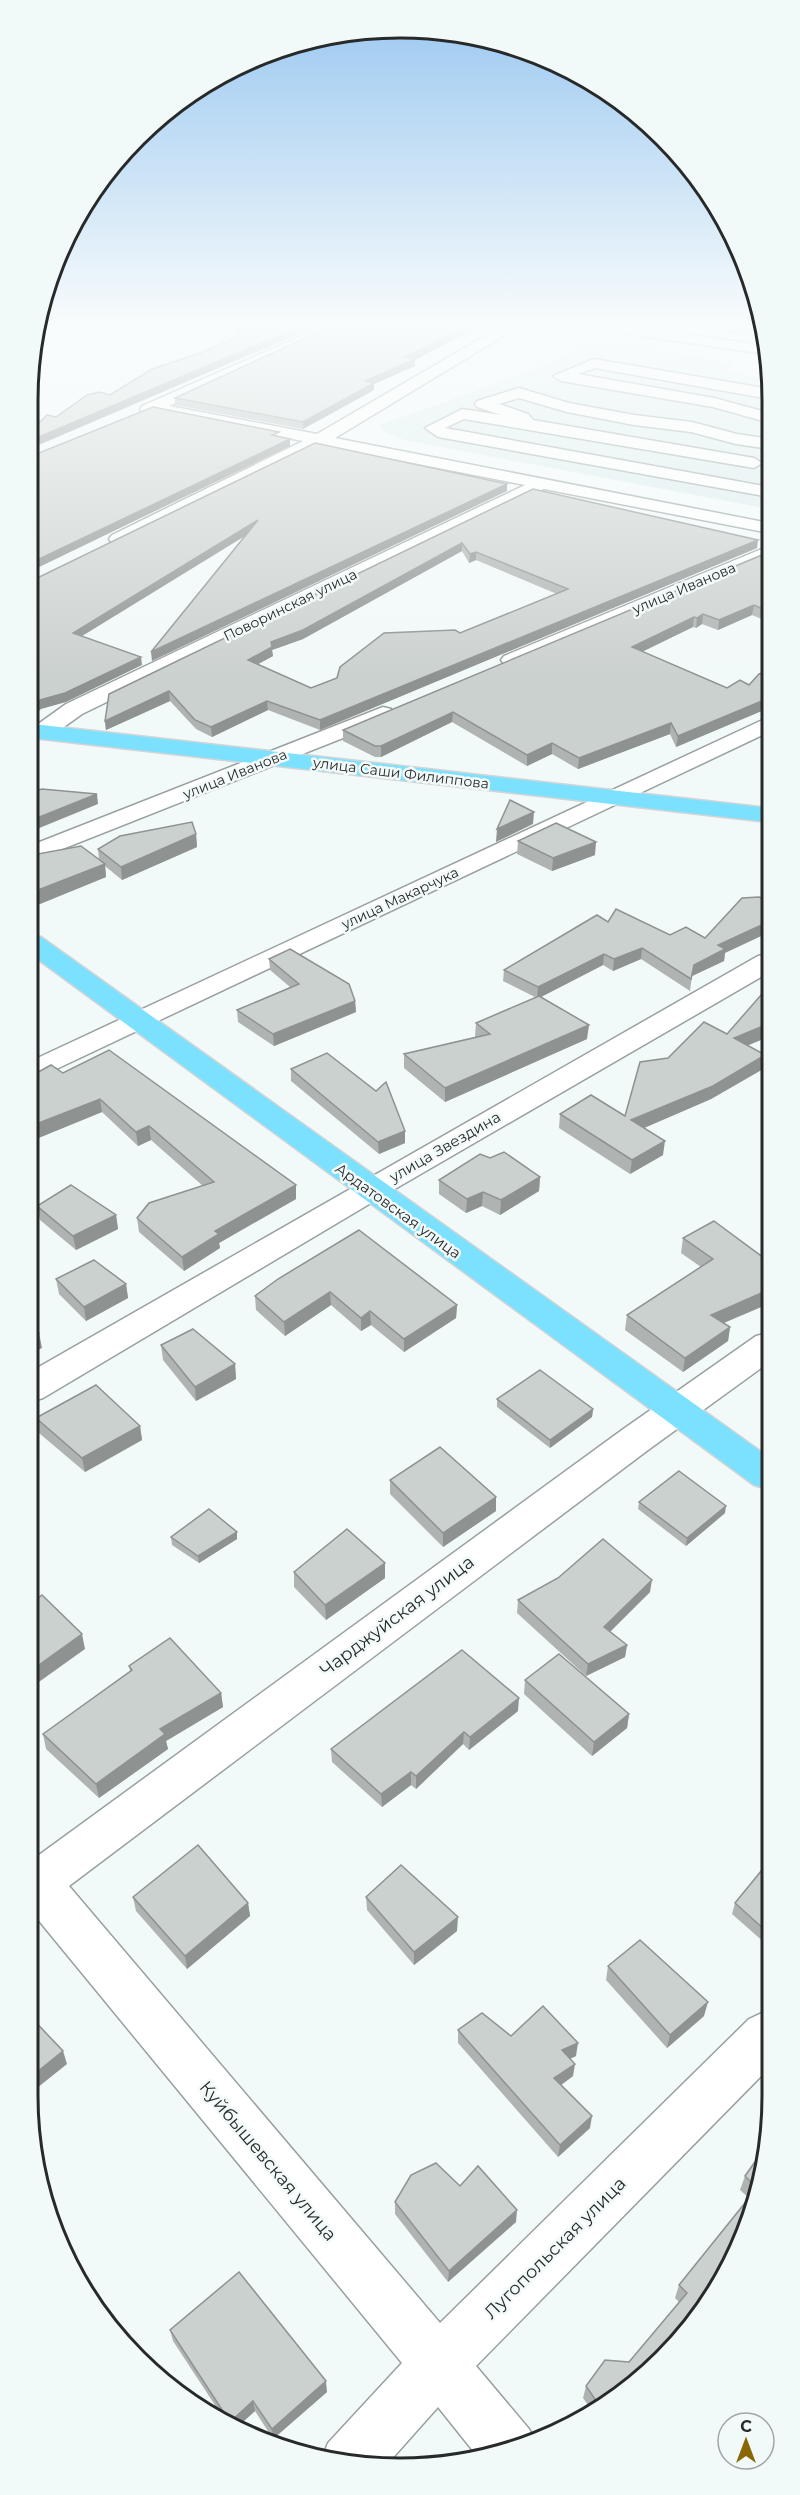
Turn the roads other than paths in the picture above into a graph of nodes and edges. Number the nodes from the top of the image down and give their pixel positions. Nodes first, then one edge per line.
1 (308, 445) edge
2 (352, 445) edge
3 (504, 445) edge
4 (651, 445) edge
5 (762, 465) edge
6 (541, 484) junction
7 (762, 491) edge
8 (762, 527) edge
9 (108, 544) edge
10 (762, 555) edge
11 (495, 667) edge
12 (407, 704) edge
13 (762, 727) edge
14 (38, 730) edge
15 (38, 731) edge
16 (275, 759) junction
17 (615, 798) junction
18 (762, 814) edge
19 (38, 852) edge
20 (38, 947) edge
21 (762, 965) edge
22 (137, 1021) junction
23 (38, 1069) edge
24 (370, 1190) junction
25 (762, 1349) edge
26 (38, 1384) edge
27 (676, 1411) junction
28 (762, 1471) edge
29 (38, 1877) edge
30 (38, 1890) edge
31 (762, 2040) edge
32 (438, 2365) junction
33 (503, 2442) edge
34 (357, 2455) edge

1 - 9 street
2 - 6 street
3 - 7 street
4 - 5 street
6 - 8 street
6 - 14 street, Поворинская улица
10 - 11 street, улица Иванова
12 - 16 street, улица Иванова
13 - 17 street, улица Макарчука
15 - 16 highway, улица Саши Филиппова
16 - 17 highway, улица Саши Филиппова
16 - 19 street, улица Иванова
17 - 18 highway, улица Саши Филиппова
17 - 22 street, улица Макарчука
20 - 22 highway, Ардатовская улица
21 - 24 street, улица Звездина
22 - 23 street, улица Макарчука
22 - 24 highway, Ардатовская улица
24 - 26 street, улица Звездина
24 - 27 highway, Ардатовская улица
25 - 27 street, Чарджуйская улица
27 - 28 highway, Ардатовская улица
27 - 29 street, Чарджуйская улица
30 - 32 street, Куйбышевская улица
31 - 32 street, Лугопольская улица
32 - 33 street, Куйбышевская улица
32 - 34 street, Лугопольская улица

